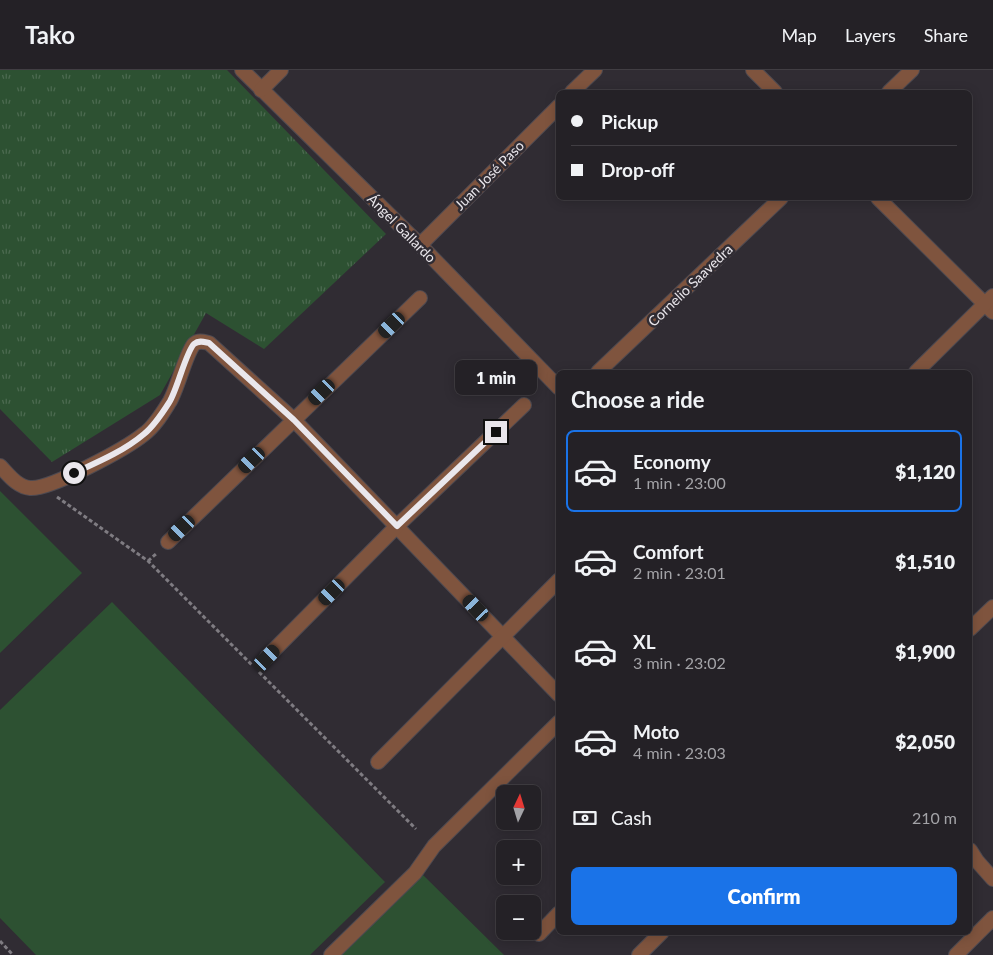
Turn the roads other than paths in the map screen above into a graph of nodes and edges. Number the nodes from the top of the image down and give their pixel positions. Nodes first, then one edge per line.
1 (242, 70) edge
2 (281, 70) edge
3 (595, 70) edge
4 (753, 70) edge
5 (912, 70) edge
6 (261, 90) junction
7 (574, 90) edge
8 (773, 90) edge
9 (891, 90) edge
10 (556, 109) edge
11 (779, 200) edge
12 (880, 200) edge
13 (420, 245) junction
14 (420, 298) dead end
15 (990, 304) edge
16 (600, 370) edge
17 (918, 370) edge
18 (556, 385) edge
19 (524, 405) dead end
20 (294, 420) junction
21 (0, 466) edge
22 (397, 526) junction
23 (168, 542) dead end
24 (556, 583) edge
25 (993, 607) edge
26 (972, 627) edge
27 (502, 636) junction
28 (267, 658) dead end
29 (556, 692) edge
30 (556, 725) edge
31 (378, 762) dead end
32 (972, 853) edge
33 (993, 879) edge
34 (556, 916) edge
35 (993, 918) edge
36 (541, 932) edge
37 (659, 935) edge
38 (331, 955) edge
39 (639, 955) edge
40 (956, 955) edge

1 - 6 street, Ángel Gallardo
2 - 6 street
3 - 7 street
4 - 8 street
5 - 9 street
6 - 13 street, Ángel Gallardo
10 - 13 street, Juan José Paso
11 - 16 street, Cornelio Saavedra
12 - 15 street
13 - 18 street, Ángel Gallardo
14 - 20 street
15 - 17 street
19 - 22 street
20 - 21 street
20 - 22 street
20 - 23 street
22 - 27 street
22 - 28 street
24 - 27 street
25 - 26 street
27 - 29 street
27 - 31 street
30 - 38 street
32 - 33 street
34 - 36 street
35 - 40 street
37 - 39 street

